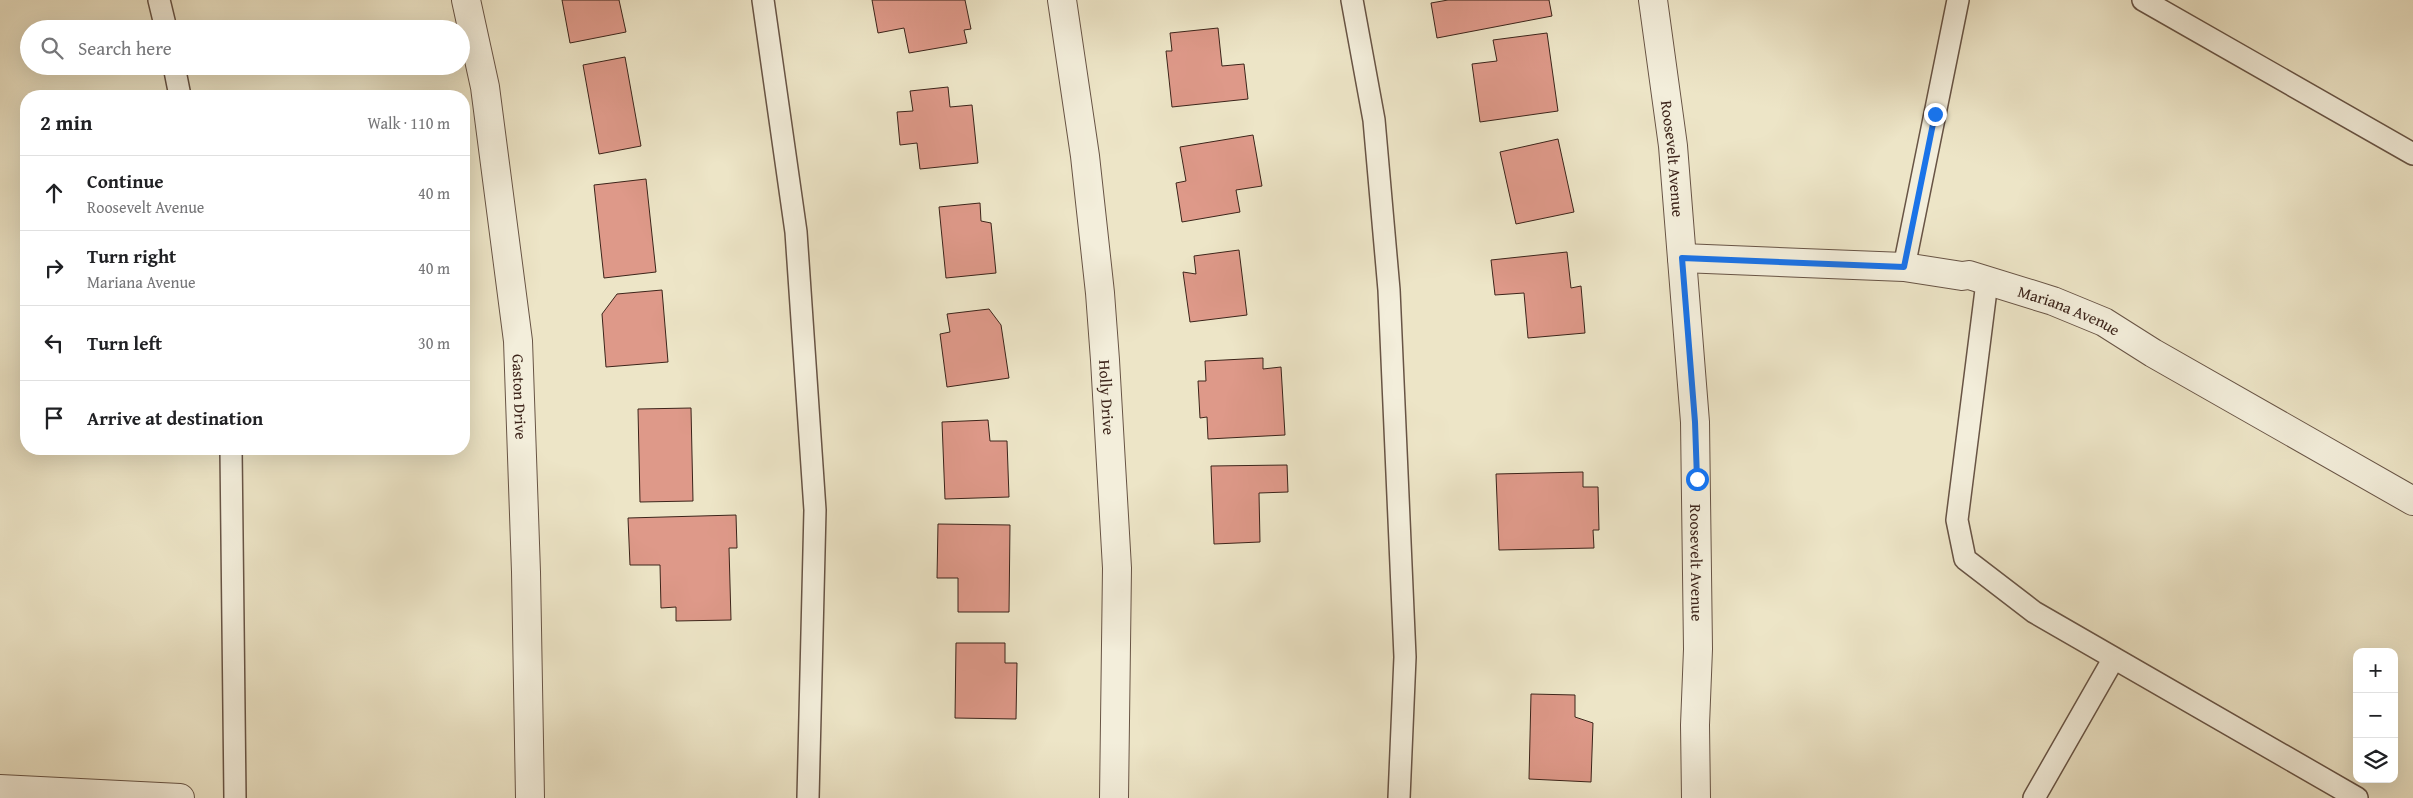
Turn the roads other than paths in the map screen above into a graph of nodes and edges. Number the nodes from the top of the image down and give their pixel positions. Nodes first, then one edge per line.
1 (159, 0) edge
2 (466, 0) edge
3 (763, 0) edge
4 (1062, 0) edge
5 (1352, 0) edge
6 (1653, 0) edge
7 (1958, 0) edge
8 (2143, 0) edge
9 (164, 20) edge
10 (176, 75) edge
11 (179, 90) edge
12 (2413, 154) edge
13 (1682, 258) junction
14 (1904, 267) junction
15 (1986, 282) junction
16 (231, 455) edge
17 (2413, 500) edge
18 (2114, 658) junction
19 (0, 789) edge
20 (180, 798) edge
21 (235, 798) edge
22 (530, 798) edge
23 (808, 798) edge
24 (1114, 798) edge
25 (1400, 798) edge
26 (1696, 798) edge
27 (2034, 798) edge
28 (2357, 798) edge

1 - 9 lane
2 - 22 street, Gaston Drive
3 - 23 lane
4 - 24 street, Holly Drive
5 - 25 lane
6 - 13 street, Roosevelt Avenue
7 - 14 lane
8 - 12 lane
10 - 11 lane
13 - 14 street, Mariana Avenue
13 - 26 street, Roosevelt Avenue
14 - 15 street, Mariana Avenue
15 - 17 street, Mariana Avenue
15 - 18 lane
16 - 21 lane
18 - 27 lane
18 - 28 lane
19 - 20 street

